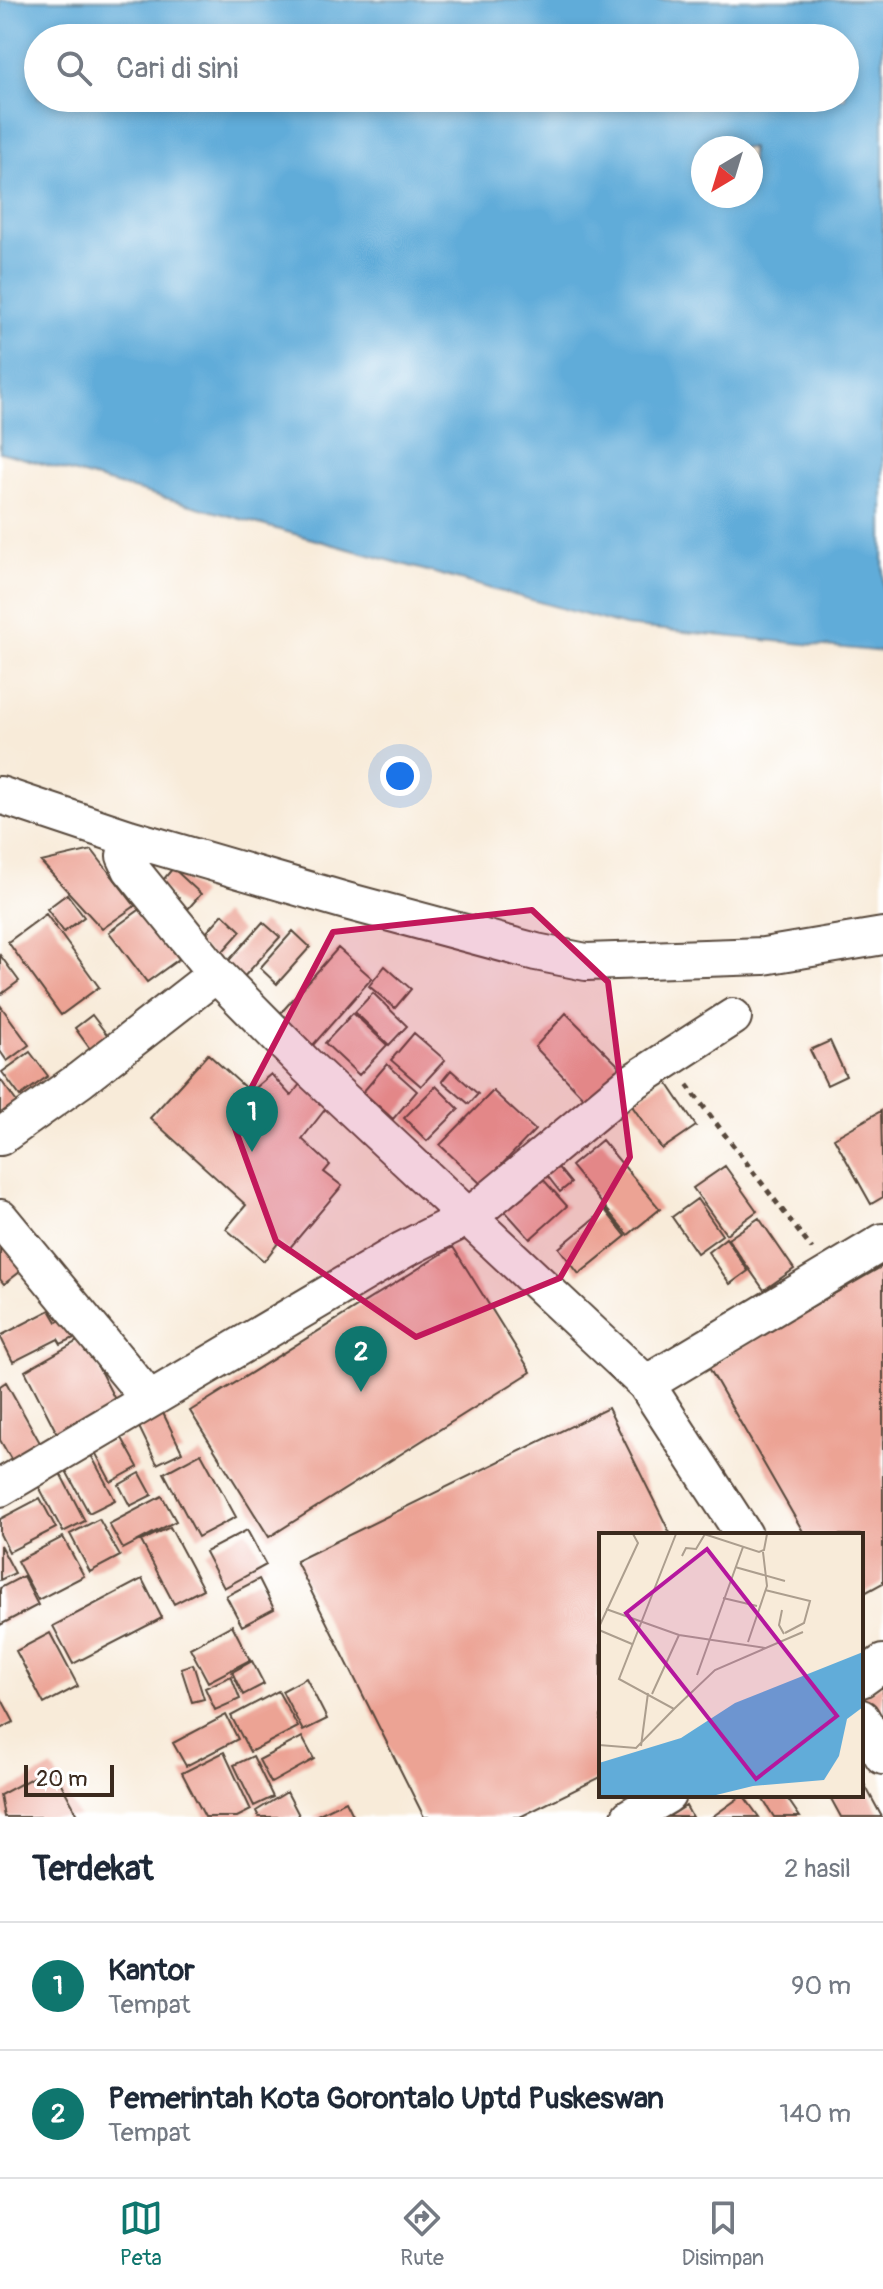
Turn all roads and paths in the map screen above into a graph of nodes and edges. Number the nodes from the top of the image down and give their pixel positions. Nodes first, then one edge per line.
1 (0, 795) edge
2 (0, 821) edge
3 (89, 823) junction
4 (129, 838) junction
5 (883, 936) edge
6 (216, 974) junction
7 (733, 1017) dead end
8 (666, 1058) junction
9 (0, 1137) edge
10 (470, 1216) junction
11 (0, 1218) edge
12 (883, 1242) edge
13 (830, 1272) junction
14 (646, 1384) junction
15 (149, 1399) junction
16 (0, 1488) edge
17 (743, 1533) edge
18 (883, 1663) edge
19 (863, 1678) edge
20 (863, 1721) edge
21 (883, 1756) edge
22 (664, 1797) edge
23 (630, 1817) edge

1 - 3 street
2 - 3 street
3 - 4 street
4 - 5 street
4 - 6 street
6 - 9 street
6 - 10 street
7 - 8 street
8 - 10 street
8 - 13 path
10 - 14 street
10 - 15 street
11 - 15 street
12 - 13 street
13 - 14 street
14 - 17 street
15 - 16 street
18 - 19 street
20 - 21 street
22 - 23 street

